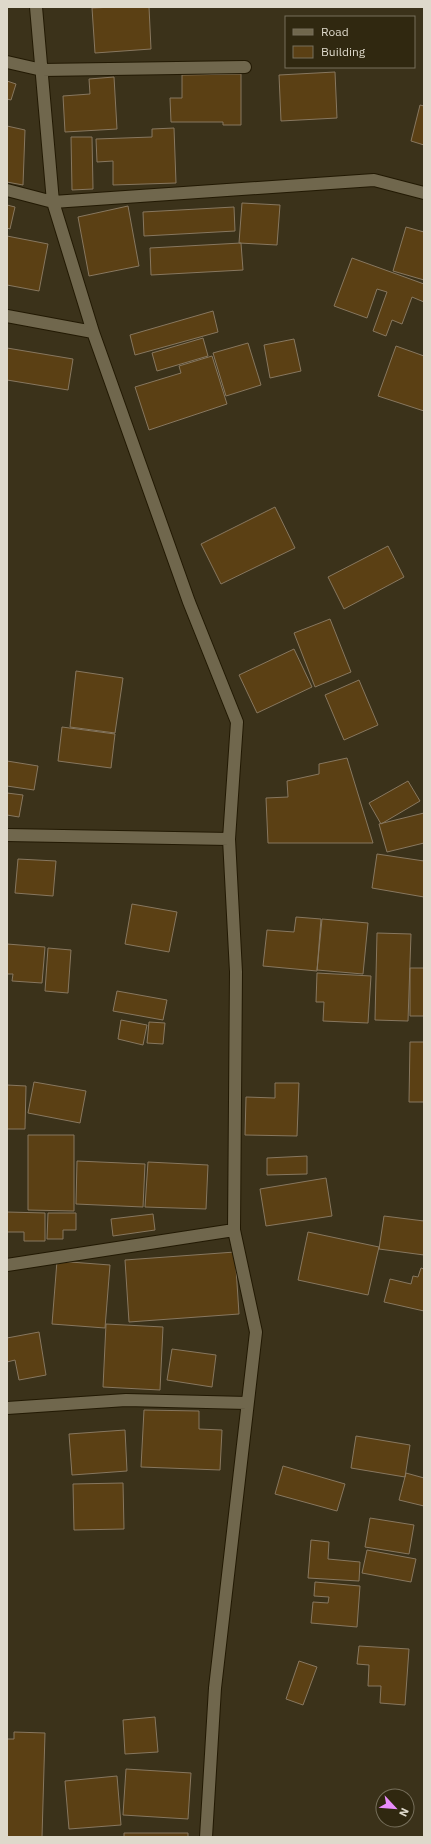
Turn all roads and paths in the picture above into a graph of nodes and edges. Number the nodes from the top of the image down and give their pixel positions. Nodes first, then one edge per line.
1 (36, 7) edge
2 (7, 62) edge
3 (245, 67) dead end
4 (42, 70) junction
5 (7, 190) edge
6 (424, 193) edge
7 (53, 202) junction
8 (7, 316) edge
9 (93, 332) junction
10 (7, 834) edge
11 (229, 839) junction
12 (234, 1230) junction
13 (7, 1265) edge
14 (247, 1403) junction
15 (7, 1408) edge
16 (206, 1837) edge

1 - 4 street
2 - 4 street
3 - 4 street
4 - 7 street
5 - 7 street
6 - 7 street
7 - 9 street
8 - 9 street
9 - 11 street
10 - 11 street
11 - 12 street
12 - 13 street
12 - 14 street
14 - 15 street
14 - 16 street

